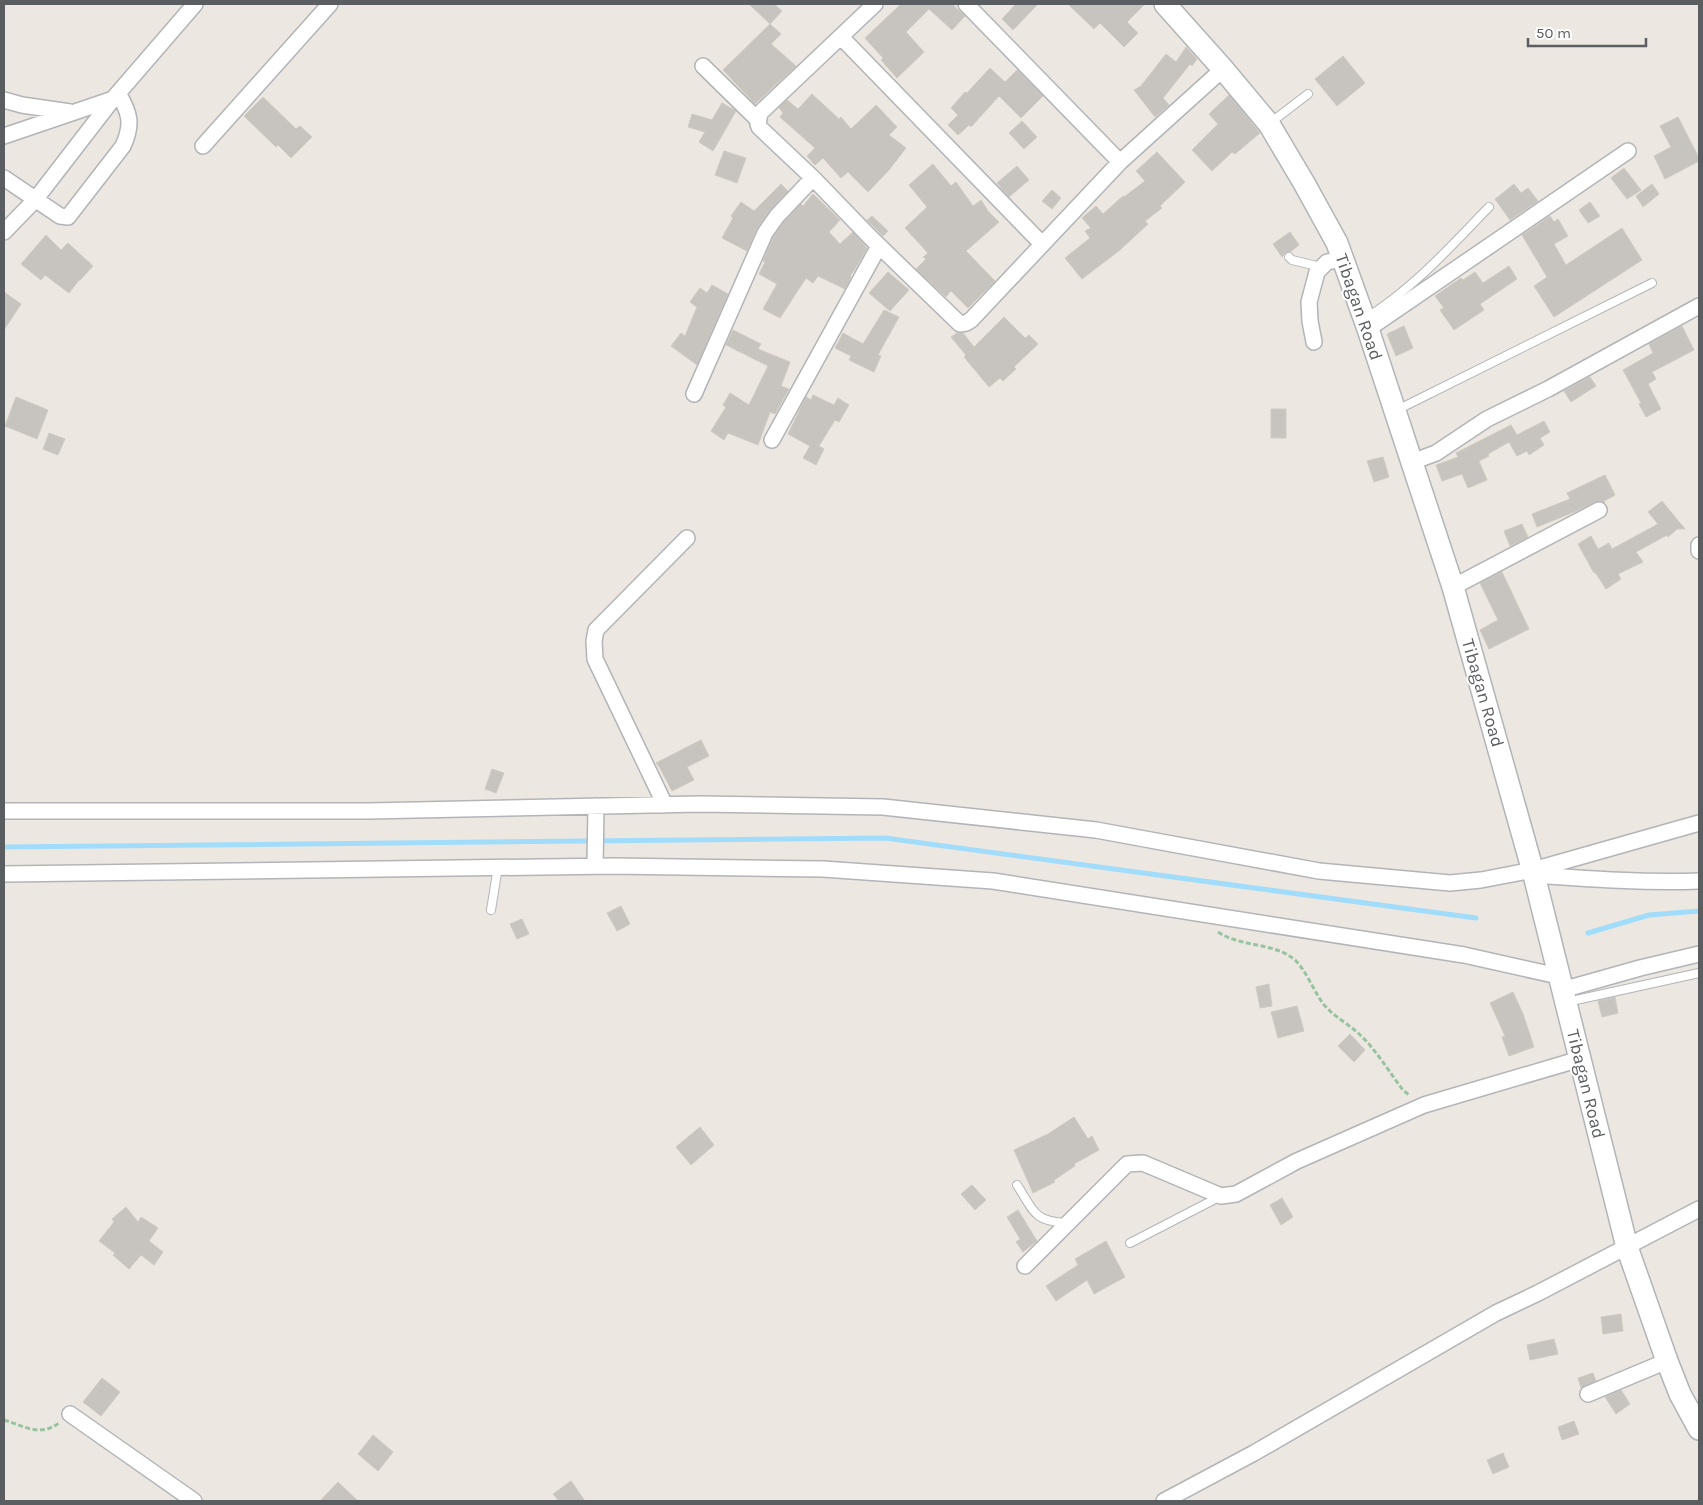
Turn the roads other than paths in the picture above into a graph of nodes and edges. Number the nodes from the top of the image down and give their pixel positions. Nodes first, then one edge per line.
1 (195, 4) edge
2 (330, 4) edge
3 (875, 4) edge
4 (966, 4) edge
5 (1168, 5) edge
6 (841, 37) junction
7 (703, 66) dead end
8 (1223, 70) junction
9 (1308, 94) dead end
10 (115, 96) junction
11 (4, 100) edge
12 (74, 113) junction
13 (758, 120) junction
14 (1268, 124) junction
15 (4, 136) edge
16 (203, 146) dead end
17 (1628, 151) dead end
18 (1120, 162) junction
19 (4, 178) edge
20 (813, 178) junction
21 (35, 200) junction
22 (1489, 207) dead end
23 (4, 232) edge
24 (1042, 244) junction
25 (879, 246) junction
26 (1289, 257) dead end
27 (1343, 259) junction
28 (1321, 267) junction
29 (1652, 283) dead end
30 (1699, 306) edge
31 (1366, 324) junction
32 (1314, 342) dead end
33 (694, 394) dead end
34 (1395, 410) junction
35 (772, 440) dead end
36 (1412, 462) junction
37 (1599, 510) dead end
38 (686, 538) dead end
39 (1699, 545) edge
40 (1699, 551) edge
41 (1453, 588) junction
42 (665, 805) junction
43 (4, 811) edge
44 (596, 811) junction
45 (1699, 823) edge
46 (595, 861) junction
47 (498, 867) junction
48 (1534, 872) junction
49 (4, 874) edge
50 (1699, 881) edge
51 (491, 910) dead end
52 (1699, 954) edge
53 (1699, 973) edge
54 (1562, 989) junction
55 (1580, 1059) junction
56 (1017, 1185) dead end
57 (1221, 1196) junction
58 (1699, 1209) edge
59 (1066, 1224) junction
60 (1130, 1243) dead end
61 (1627, 1247) junction
62 (1025, 1266) dead end
63 (1667, 1361) junction
64 (1588, 1394) dead end
65 (70, 1414) road end
66 (1699, 1429) edge
67 (194, 1501) edge
68 (1164, 1501) edge

1 - 10 street
2 - 16 street
3 - 6 street
4 - 18 street
5 - 8 main road, Tibagan Road
6 - 13 street
6 - 24 street
7 - 13 street
8 - 14 main road, Tibagan Road
8 - 18 street
9 - 14 lane
10 - 12 street
10 - 21 street
10 - 21 street
11 - 12 street
12 - 15 street
13 - 20 street
14 - 27 main road, Tibagan Road
17 - 31 street
18 - 24 street
19 - 21 street
20 - 25 street
20 - 33 street
21 - 23 street
22 - 31 lane
24 - 25 street
25 - 35 street
26 - 28 lane
27 - 28 street
27 - 31 main road, Tibagan Road
28 - 32 street
29 - 34 lane
30 - 36 street
31 - 34 main road, Tibagan Road
34 - 36 main road, Tibagan Road
36 - 41 main road, Tibagan Road
37 - 41 street
38 - 42 street
39 - 40 street
41 - 48 main road, Tibagan Road
42 - 44 street
42 - 48 street
43 - 44 street
44 - 46 street
45 - 48 street
46 - 47 street
46 - 54 street
47 - 49 street
47 - 51 lane
48 - 50 street
48 - 54 main road, Tibagan Road
52 - 54 street
53 - 54 lane
54 - 55 main road, Tibagan Road
55 - 57 street
55 - 61 main road, Tibagan Road
56 - 59 lane
57 - 59 street
57 - 60 lane
58 - 61 street
59 - 62 street
61 - 63 main road, Tibagan Road
61 - 68 street
63 - 64 street
63 - 66 main road, Tibagan Road
65 - 67 street

